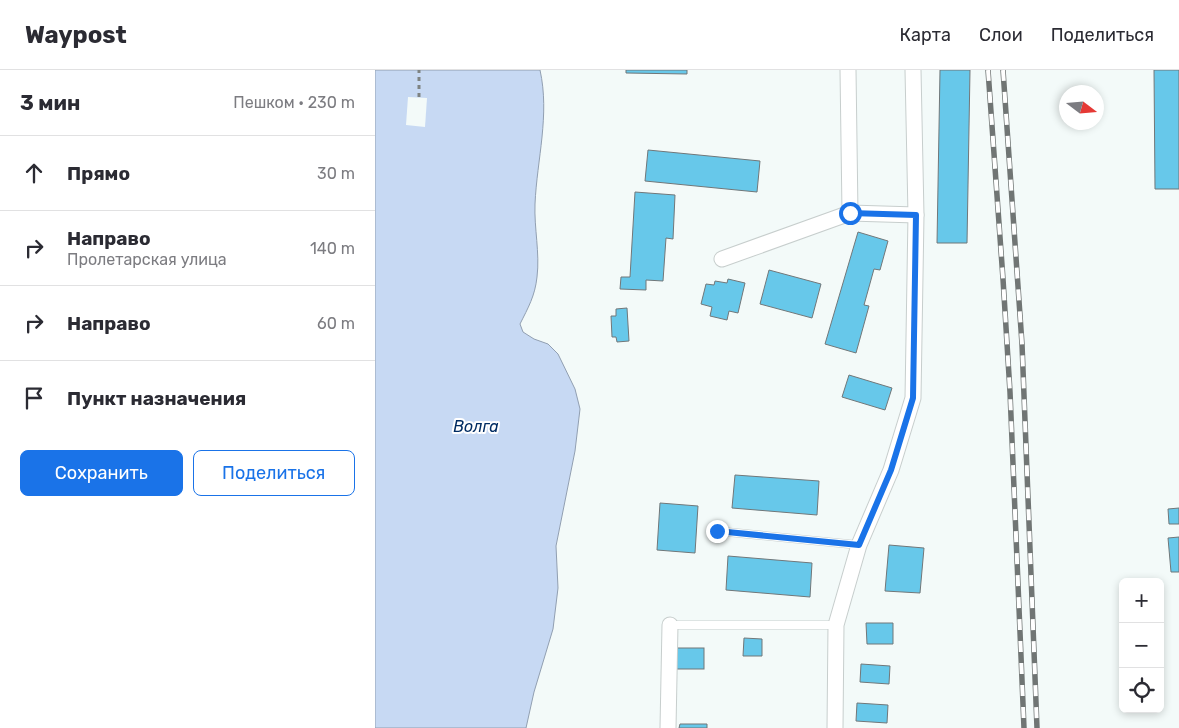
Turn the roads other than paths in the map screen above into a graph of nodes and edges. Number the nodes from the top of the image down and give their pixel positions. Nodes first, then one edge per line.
1 (848, 70) edge
2 (913, 70) edge
3 (850, 213) junction
4 (916, 215) junction
5 (723, 259) dead end
6 (717, 531) dead end
7 (859, 545) junction
8 (670, 625) joint
9 (836, 625) junction
10 (668, 728) edge
11 (835, 728) edge

1 - 3 street
2 - 4 street
3 - 4 street
3 - 5 street
4 - 7 street
6 - 7 lane
7 - 9 street
8 - 9 lane
8 - 10 street
9 - 11 street

